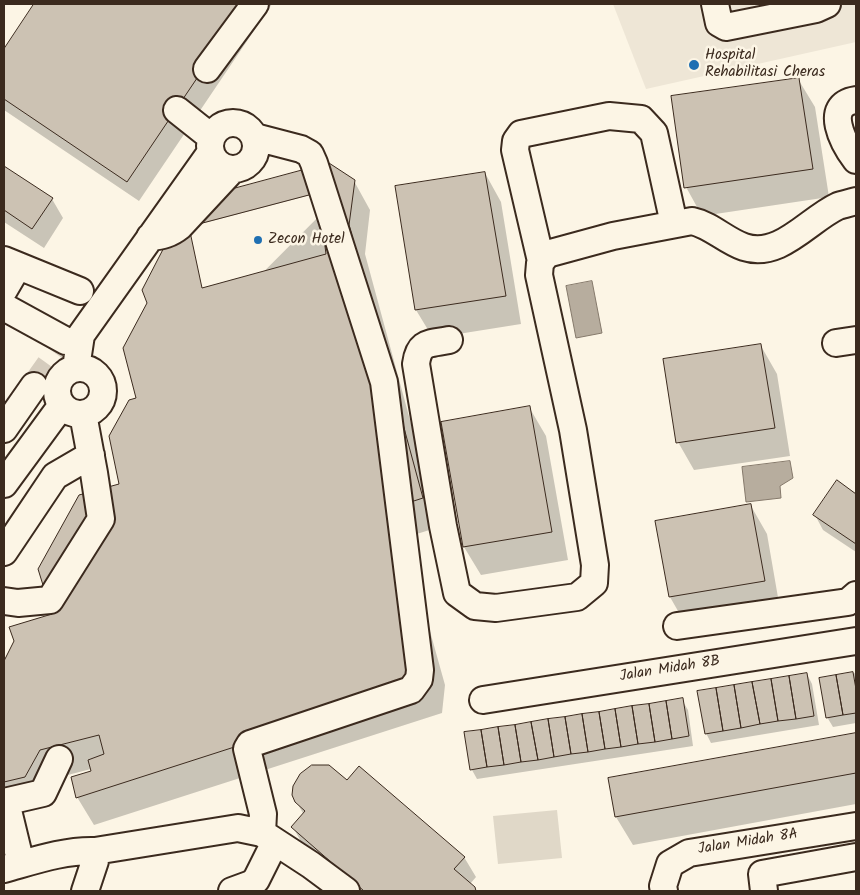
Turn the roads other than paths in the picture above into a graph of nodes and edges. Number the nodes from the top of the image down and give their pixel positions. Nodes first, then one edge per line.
1 (255, 4) edge
2 (715, 4) edge
3 (825, 4) edge
4 (207, 69) dead end
5 (856, 100) edge
6 (177, 110) dead end
7 (255, 137) junction
8 (211, 145) junction
9 (856, 160) edge
10 (233, 169) junction
11 (856, 201) edge
12 (674, 224) junction
13 (150, 238) junction
14 (541, 261) junction
15 (11, 263) edge
16 (4, 290) edge
17 (80, 291) dead end
18 (4, 307) edge
19 (449, 340) dead end
20 (66, 341) dead end
21 (76, 368) junction
22 (34, 386) tunnel mouth
23 (73, 410) junction
24 (4, 429) edge
25 (91, 455) junction
26 (4, 484) edge
27 (4, 552) edge
28 (856, 595) edge
29 (4, 601) edge
30 (677, 626) dead end
31 (856, 640) edge
32 (483, 700) dead end
33 (59, 759) dead end
34 (5, 802) edge
35 (856, 826) edge
36 (268, 838) junction
37 (95, 851) junction
38 (856, 858) edge
39 (13, 867) edge
40 (85, 891) edge
41 (232, 891) edge
42 (346, 891) edge
43 (664, 891) edge
44 (764, 891) edge

1 - 4 street
2 - 3 street
5 - 9 street
6 - 8 street
7 - 8 street
7 - 10 street
7 - 36 street
8 - 10 street
8 - 13 street
10 - 13 street
11 - 12 street
12 - 14 street
12 - 14 street
13 - 21 street
14 - 19 street
15 - 16 street
15 - 17 street
18 - 20 street
21 - 23 street
21 - 23 street
22 - 24 street
23 - 25 street
23 - 26 street
25 - 27 street
25 - 29 street
28 - 30 street
31 - 32 street, Jalan Midah 8B
33 - 34 street
34 - 39 street
35 - 43 street, Jalan Midah 8A
36 - 37 street
36 - 41 street
36 - 42 street
37 - 39 street
37 - 40 street
38 - 44 street

